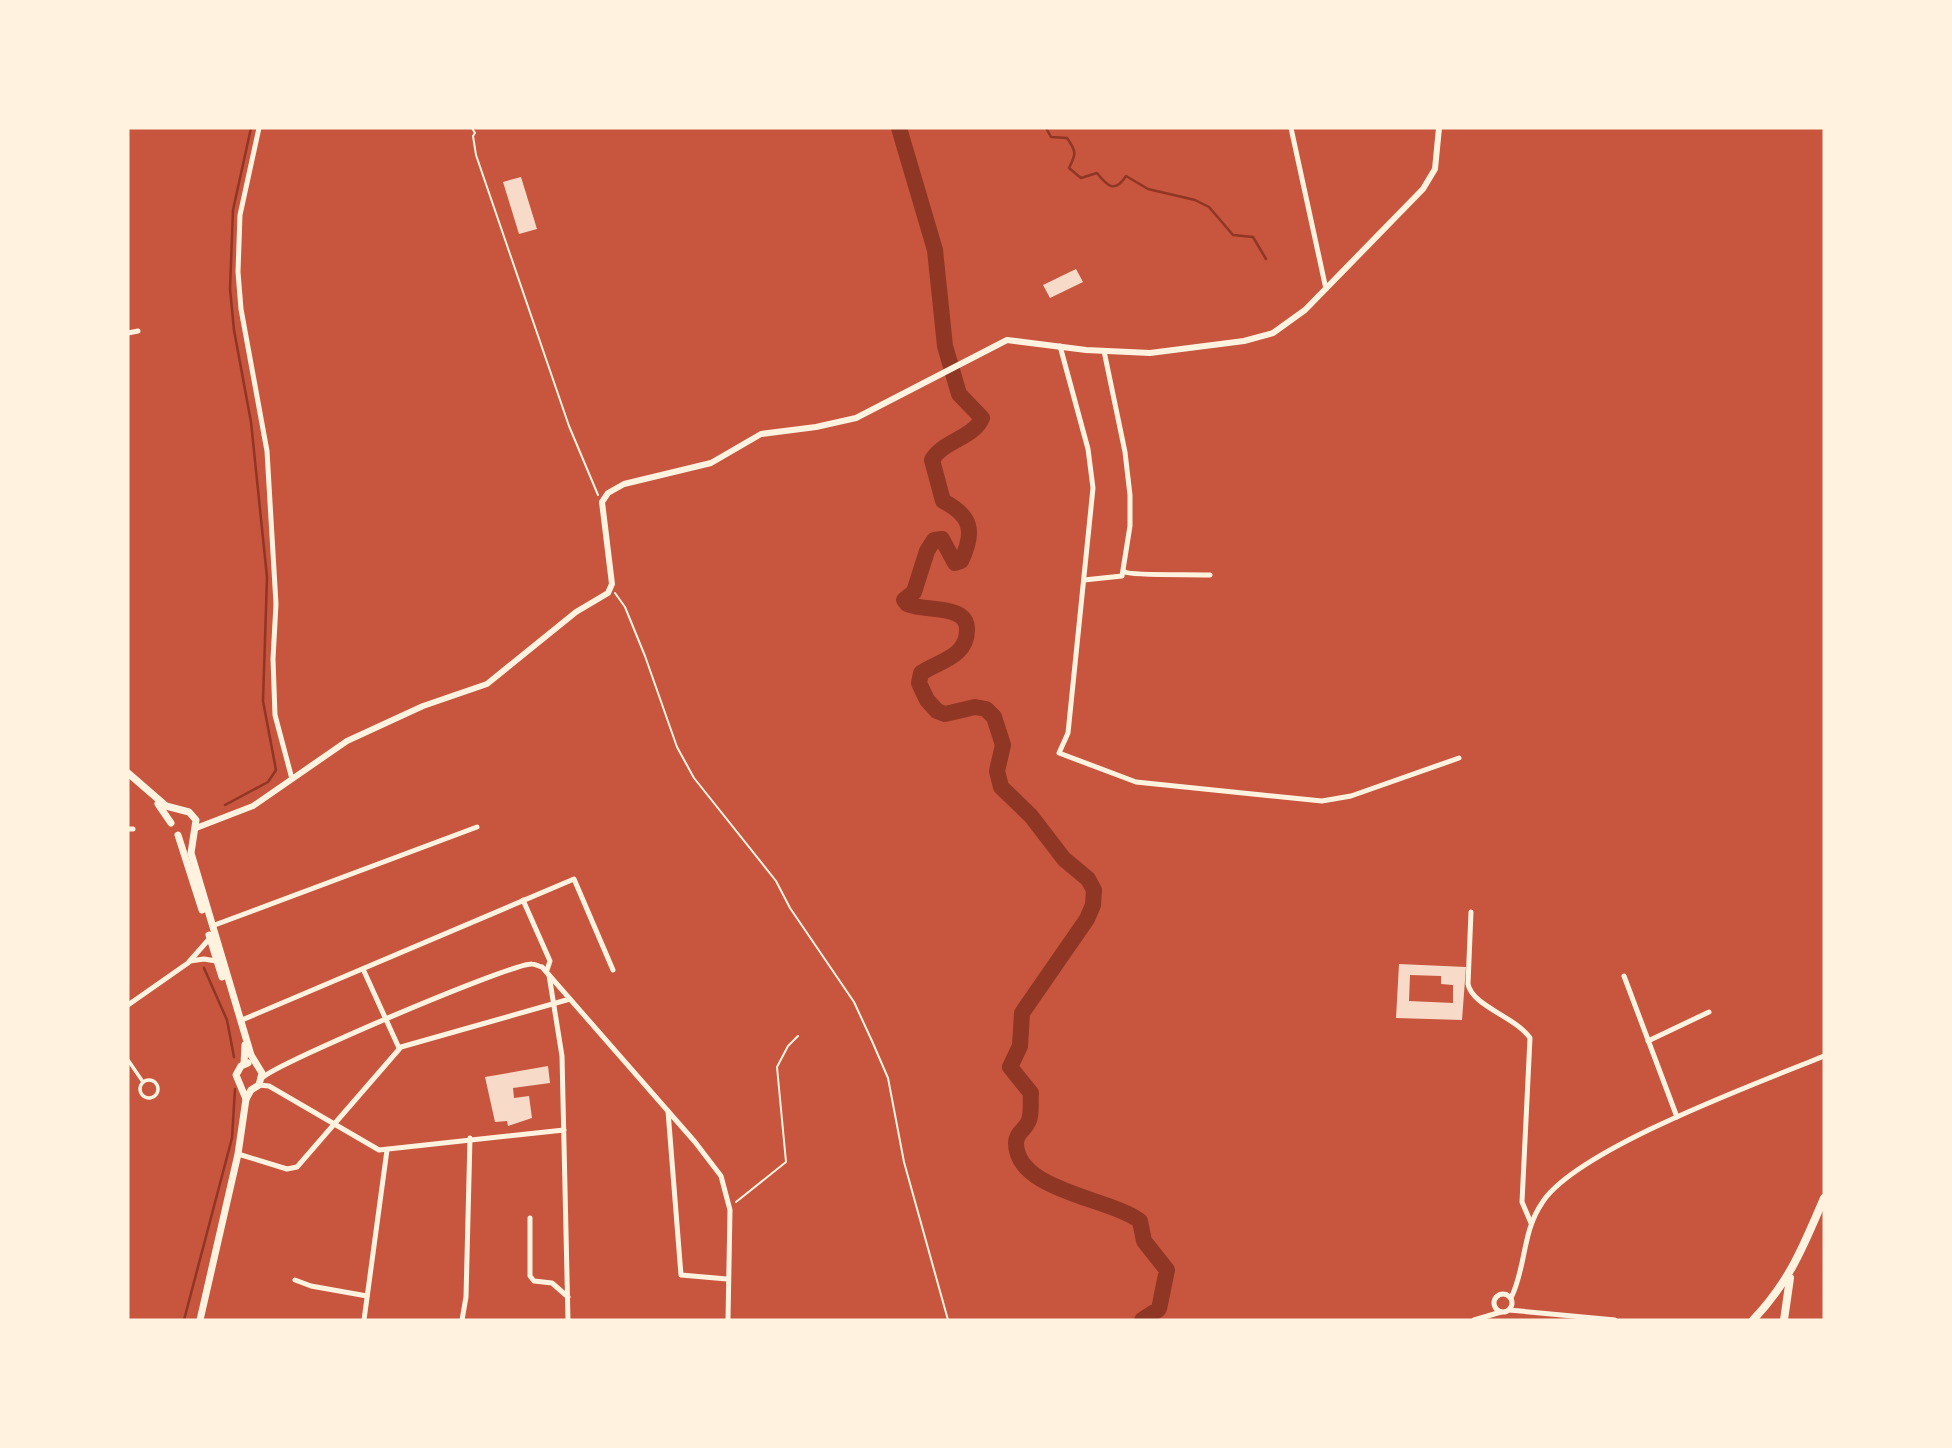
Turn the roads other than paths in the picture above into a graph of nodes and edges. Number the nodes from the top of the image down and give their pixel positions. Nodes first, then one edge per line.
1 (260, 128) edge
2 (1291, 128) edge
3 (1439, 128) edge
4 (1326, 289) junction
5 (138, 331) dead end
6 (128, 332) edge
7 (1060, 346) junction
8 (1104, 351) junction
9 (1125, 572) junction
10 (1210, 575) dead end
11 (1084, 580) junction
12 (1459, 758) dead end
13 (128, 775) edge
14 (292, 779) junction
15 (181, 811) junction
16 (195, 817) junction
17 (215, 819) junction
18 (171, 823) junction
19 (477, 827) dead end
20 (195, 830) junction
21 (178, 835) junction
22 (523, 900) junction
23 (1471, 912) dead end
24 (212, 926) junction
25 (210, 938) junction
26 (216, 961) junction
27 (187, 963) junction
28 (363, 969) junction
29 (613, 970) dead end
30 (548, 971) junction
31 (1624, 976) dead end
32 (570, 999) junction
33 (555, 1003) junction
34 (128, 1005) edge
35 (1709, 1012) dead end
36 (386, 1019) junction
37 (242, 1020) junction
38 (1648, 1041) junction
39 (399, 1048) junction
40 (1824, 1056) edge
41 (128, 1060) edge
42 (244, 1065) junction
43 (259, 1067) junction
44 (274, 1069) junction
45 (143, 1082) junction
46 (259, 1084) junction
47 (241, 1086) junction
48 (246, 1099) junction
49 (668, 1111) junction
50 (1677, 1117) junction
51 (334, 1126) junction
52 (564, 1130) junction
53 (470, 1138) junction
54 (387, 1150) junction
55 (238, 1154) junction
56 (1824, 1198) edge
57 (530, 1218) dead end
58 (1531, 1223) junction
59 (1791, 1274) junction
60 (727, 1279) junction
61 (1517, 1279) junction
62 (295, 1280) dead end
63 (1503, 1294) junction
64 (368, 1296) junction
65 (568, 1297) junction
66 (1511, 1300) junction
67 (1494, 1303) junction
68 (1509, 1310) junction
69 (1500, 1312) junction
70 (1527, 1313) junction
71 (1483, 1316) junction
72 (197, 1320) edge
73 (364, 1320) edge
74 (462, 1320) edge
75 (568, 1320) edge
76 (728, 1320) edge
77 (1474, 1320) edge
78 (1615, 1320) edge
79 (1754, 1320) edge
80 (1784, 1320) edge

1 - 14 street
2 - 4 street
3 - 4 street
4 - 8 street
5 - 6 street
7 - 8 street
7 - 11 street
7 - 14 street
8 - 9 street
9 - 10 street
9 - 11 street
11 - 12 street
13 - 15 main road
13 - 18 main road
14 - 17 street
15 - 16 main road
15 - 18 main road
16 - 17 street
16 - 20 main road
17 - 20 street
18 - 21 main road
19 - 24 street
20 - 21 main road
20 - 24 main road
21 - 25 main road
22 - 28 street
22 - 29 street
22 - 30 street
23 - 58 street
24 - 37 main road
25 - 26 main road
25 - 27 street
26 - 27 street
26 - 42 main road
27 - 34 street
28 - 36 street
28 - 37 street
30 - 32 street
30 - 33 street
30 - 36 street
31 - 38 street
32 - 33 street
32 - 49 street
33 - 39 street
33 - 52 street
35 - 38 street
36 - 39 street
36 - 44 street
37 - 43 main road
38 - 50 street
39 - 51 street
40 - 50 street
41 - 45 street
42 - 43 main road
42 - 47 main road
43 - 44 street
43 - 46 main road
44 - 46 street
45 - 45 street
46 - 47 main road
46 - 48 main road
46 - 51 street
47 - 48 main road
48 - 55 main road
49 - 60 street
49 - 60 street
50 - 58 street
51 - 54 street
51 - 55 street
52 - 53 street
52 - 65 street
53 - 54 street
53 - 74 street
54 - 64 street
55 - 72 main road
56 - 59 main road
57 - 65 street
58 - 61 street
59 - 79 main road
59 - 80 main road
60 - 76 street
61 - 63 street
61 - 66 street
62 - 64 street
63 - 66 street
63 - 67 street
64 - 73 street
65 - 75 street
66 - 68 street
66 - 70 street
67 - 69 street
67 - 71 street
68 - 69 street
68 - 70 street
69 - 71 street
70 - 78 street
71 - 77 street

